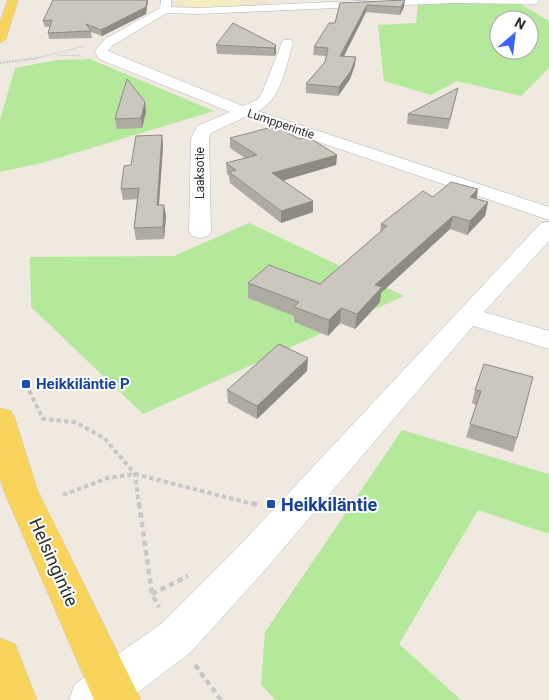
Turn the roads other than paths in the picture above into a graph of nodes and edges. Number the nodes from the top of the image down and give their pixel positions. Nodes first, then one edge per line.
1 (14, 0) edge
2 (322, 0) edge
3 (536, 2) edge
4 (165, 5) edge
5 (250, 5) edge
6 (307, 7) junction
7 (0, 39) edge
8 (287, 43) dead end
9 (243, 112) junction
10 (549, 214) edge
11 (549, 228) edge
12 (200, 231) dead end
13 (469, 316) junction
14 (549, 340) edge
15 (0, 419) edge
16 (0, 659) edge
17 (107, 696) edge
18 (15, 700) edge

1 - 7 main road
2 - 6 street
3 - 6 street
4 - 5 street
4 - 9 street, Lumpperintie
5 - 6 street
8 - 9 street
9 - 10 street, Lumpperintie
9 - 12 street, Laaksotie
11 - 13 street
13 - 14 street
13 - 17 street
15 - 17 main road, Helsingintie
16 - 18 main road

